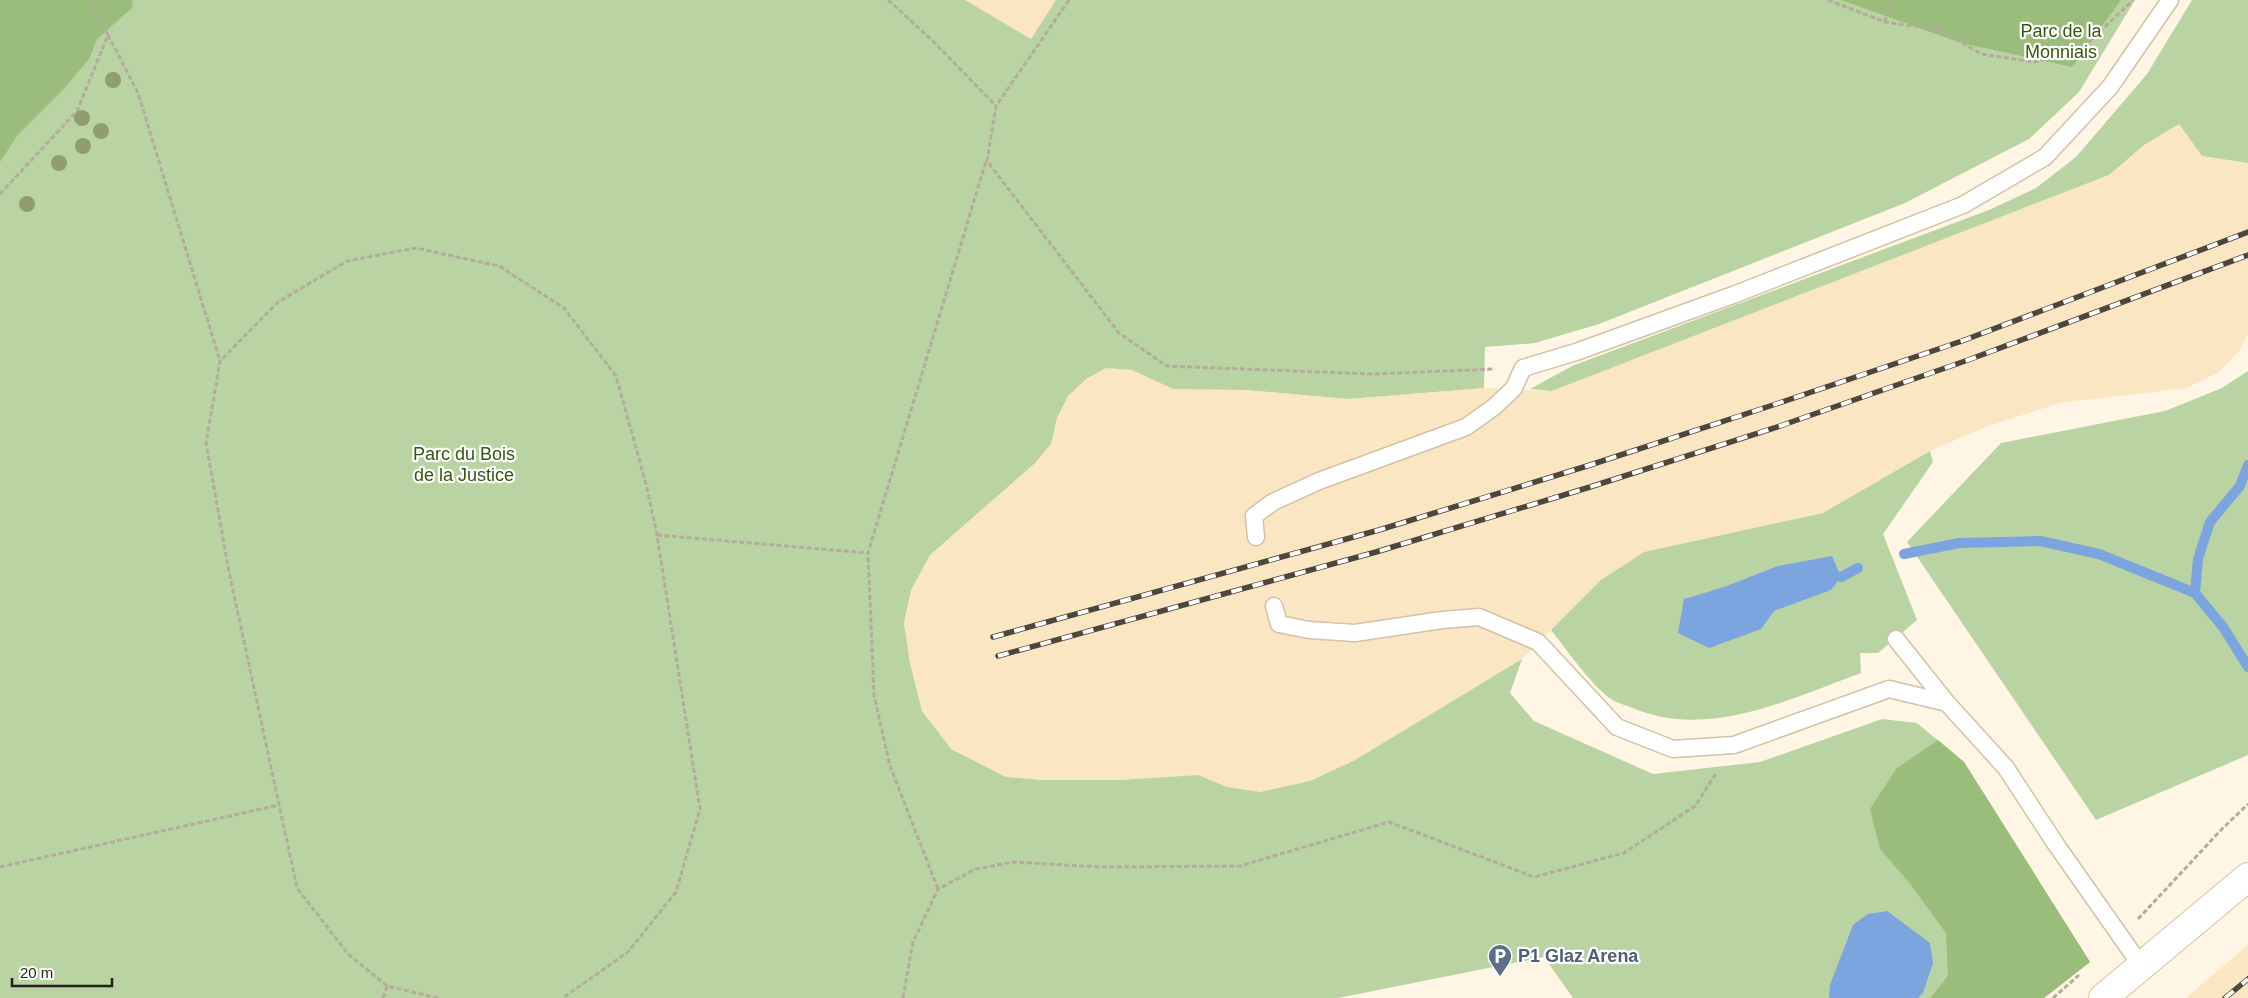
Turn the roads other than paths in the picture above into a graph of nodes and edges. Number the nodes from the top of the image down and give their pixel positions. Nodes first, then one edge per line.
1 (2170, 0) edge
2 (1256, 537) dead end
3 (1274, 606) dead end
4 (1896, 640) dead end
5 (1947, 702) junction
6 (2248, 878) edge
7 (2142, 967) junction
8 (2103, 998) edge

1 - 2 lane
3 - 5 lane
4 - 5 lane
5 - 7 lane
6 - 7 street
7 - 8 street

